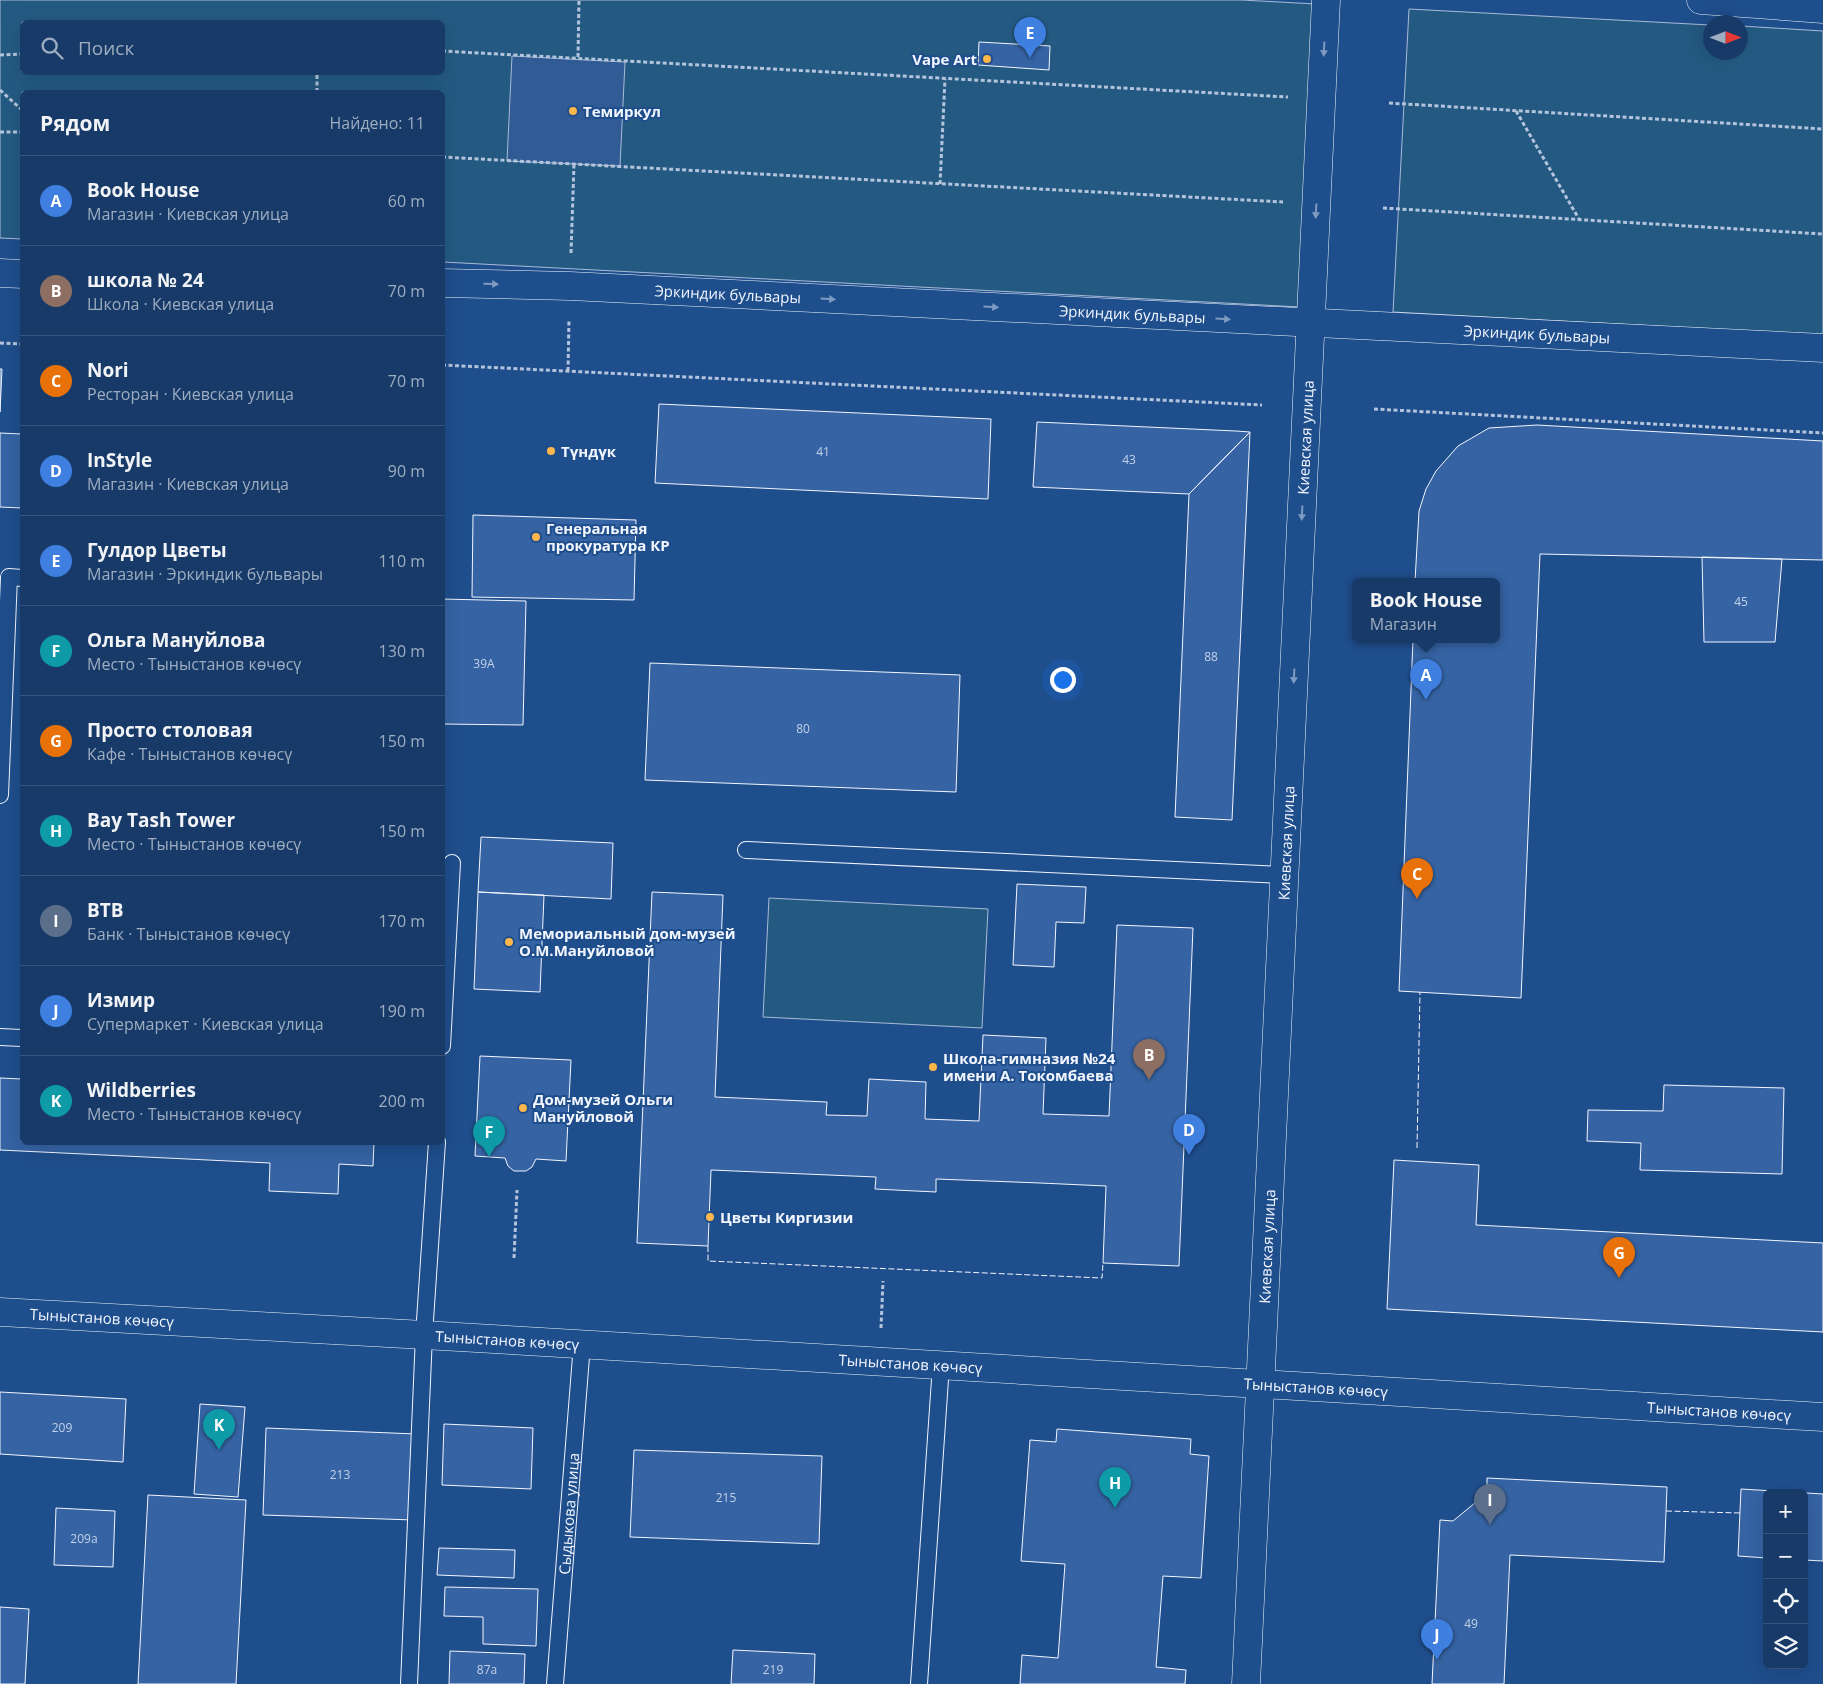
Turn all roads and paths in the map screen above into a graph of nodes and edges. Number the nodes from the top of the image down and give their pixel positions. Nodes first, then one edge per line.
1 (579, 0) edge
2 (1326, 0) edge
3 (1701, 0) edge
4 (1823, 8) edge
5 (445, 51) edge
6 (20, 54) edge
7 (0, 55) edge
8 (578, 57) junction
9 (317, 75) edge
10 (944, 79) junction
11 (0, 90) edge
12 (317, 90) edge
13 (1294, 98) dead end
14 (1389, 103) dead end
15 (20, 108) edge
16 (1515, 111) junction
17 (1823, 129) edge
18 (0, 132) edge
19 (20, 132) edge
20 (445, 156) edge
21 (940, 184) junction
22 (1292, 202) dead end
23 (1383, 208) dead end
24 (1579, 219) junction
25 (1823, 234) edge
26 (0, 273) edge
27 (20, 274) edge
28 (445, 283) edge
29 (1311, 323) junction
30 (0, 343) edge
31 (20, 344) edge
32 (1823, 348) edge
33 (445, 365) edge
34 (1262, 406) dead end
35 (1374, 409) dead end
36 (1823, 433) edge
37 (20, 578) edge
38 (0, 795) edge
39 (746, 850) dead end
40 (452, 863) dead end
41 (1285, 875) junction
42 (445, 991) edge
43 (0, 1037) edge
44 (20, 1038) edge
45 (437, 1145) edge
46 (517, 1190) dead end
47 (514, 1258) dead end
48 (0, 1312) edge
49 (424, 1335) junction
50 (582, 1344) junction
51 (942, 1365) junction
52 (1260, 1384) junction
53 (1823, 1417) edge
54 (409, 1684) edge
55 (555, 1684) edge
56 (920, 1684) edge
57 (1246, 1684) edge

1 - 8 path
2 -> 29 street, Киевская улица
3 - 4 street
5 - 8 path
6 - 7 path
8 - 10 path
9 - 12 path
10 - 13 path
10 - 21 path
11 - 15 path
14 - 16 path
16 - 17 path
16 - 24 path
18 - 19 path
20 - 21 path
21 - 22 path
23 - 24 path
24 - 25 path
26 - 27 street
28 -> 29 street, Эркиндик бульвары
29 - 32 street, Эркиндик бульвары
29 -> 41 street, Киевская улица
30 - 31 path
33 - 34 path
35 - 36 path
37 - 38 lane
39 - 41 lane
40 - 42 lane
41 - 52 street, Киевская улица
43 - 44 lane
45 - 49 lane
46 - 47 path
48 - 49 street, Тыныстанов көчөсү
49 - 50 street, Тыныстанов көчөсү
49 - 54 lane
50 - 51 street, Тыныстанов көчөсү
50 - 55 lane, Сыдыкова улица
51 - 52 street, Тыныстанов көчөсү
51 - 56 lane
52 - 53 street, Тыныстанов көчөсү
52 - 57 street, Киевская улица

